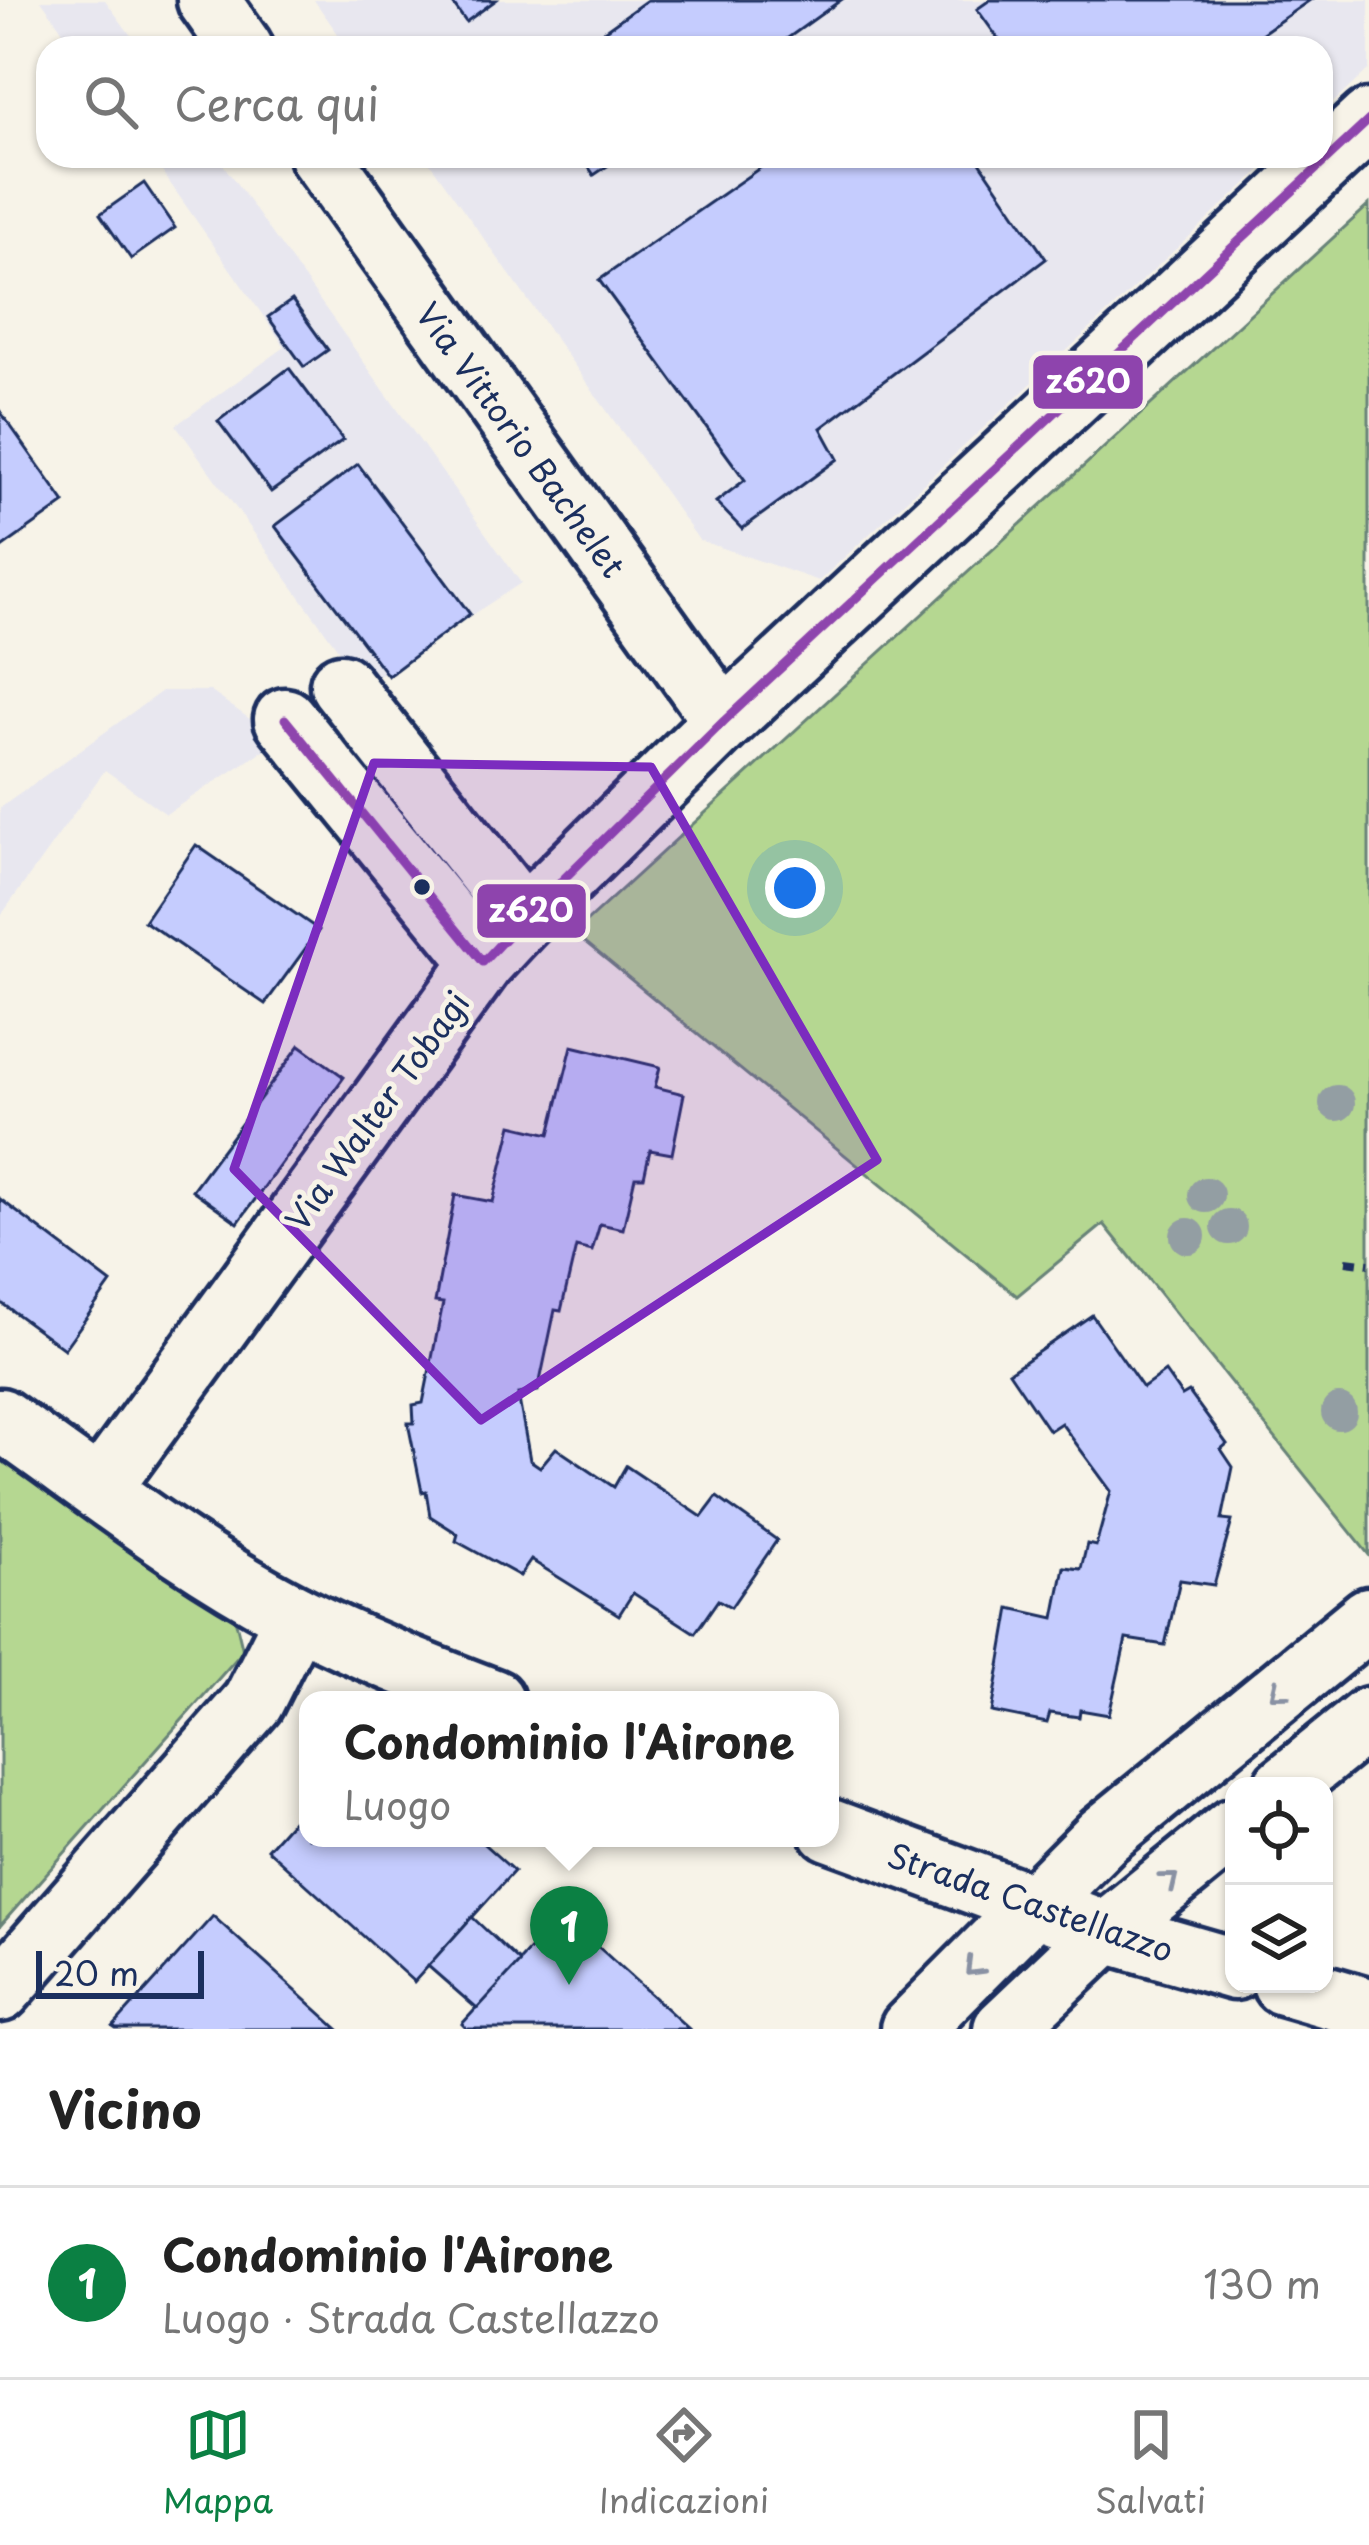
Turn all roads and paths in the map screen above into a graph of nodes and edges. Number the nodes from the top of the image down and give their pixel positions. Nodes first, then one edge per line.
1 (208, 0) edge
2 (234, 36) edge
3 (1369, 120) edge
4 (1333, 154) edge
5 (329, 168) edge
6 (1318, 168) edge
7 (341, 685) dead end
8 (285, 719) dead end
9 (724, 722) junction
10 (524, 918) junction
11 (483, 962) junction
12 (1346, 1261) dead end
13 (1369, 1264) edge
14 (0, 1419) edge
15 (100, 1489) junction
16 (296, 1616) junction
17 (1369, 1618) edge
18 (469, 1691) edge
19 (1369, 1718) edge
20 (1296, 1777) edge
21 (839, 1832) edge
22 (1225, 1835) edge
23 (1034, 1907) junction
24 (1106, 1932) junction
25 (1225, 1967) edge
26 (0, 1990) edge
27 (1314, 1993) edge
28 (1369, 2009) edge
29 (911, 2029) edge
30 (1004, 2029) edge

1 - 2 street
3 - 4 street, Via Walter Tobagi
5 - 9 street, Via Vittorio Bachelet
6 - 9 street, Via Walter Tobagi
7 - 10 street
8 - 11 street
9 - 10 street, Via Walter Tobagi
10 - 11 street, Via Walter Tobagi
11 - 15 street, Via Walter Tobagi
12 - 13 path
14 - 15 street
15 - 16 street
16 - 18 street
16 - 26 street
17 -> 23 street
19 - 20 street
21 - 23 street, Strada Castellazzo
24 -> 22 street
23 - 24 street, Strada Castellazzo
23 -> 29 street
24 - 25 street, Strada Castellazzo
24 - 30 street
27 - 28 street

